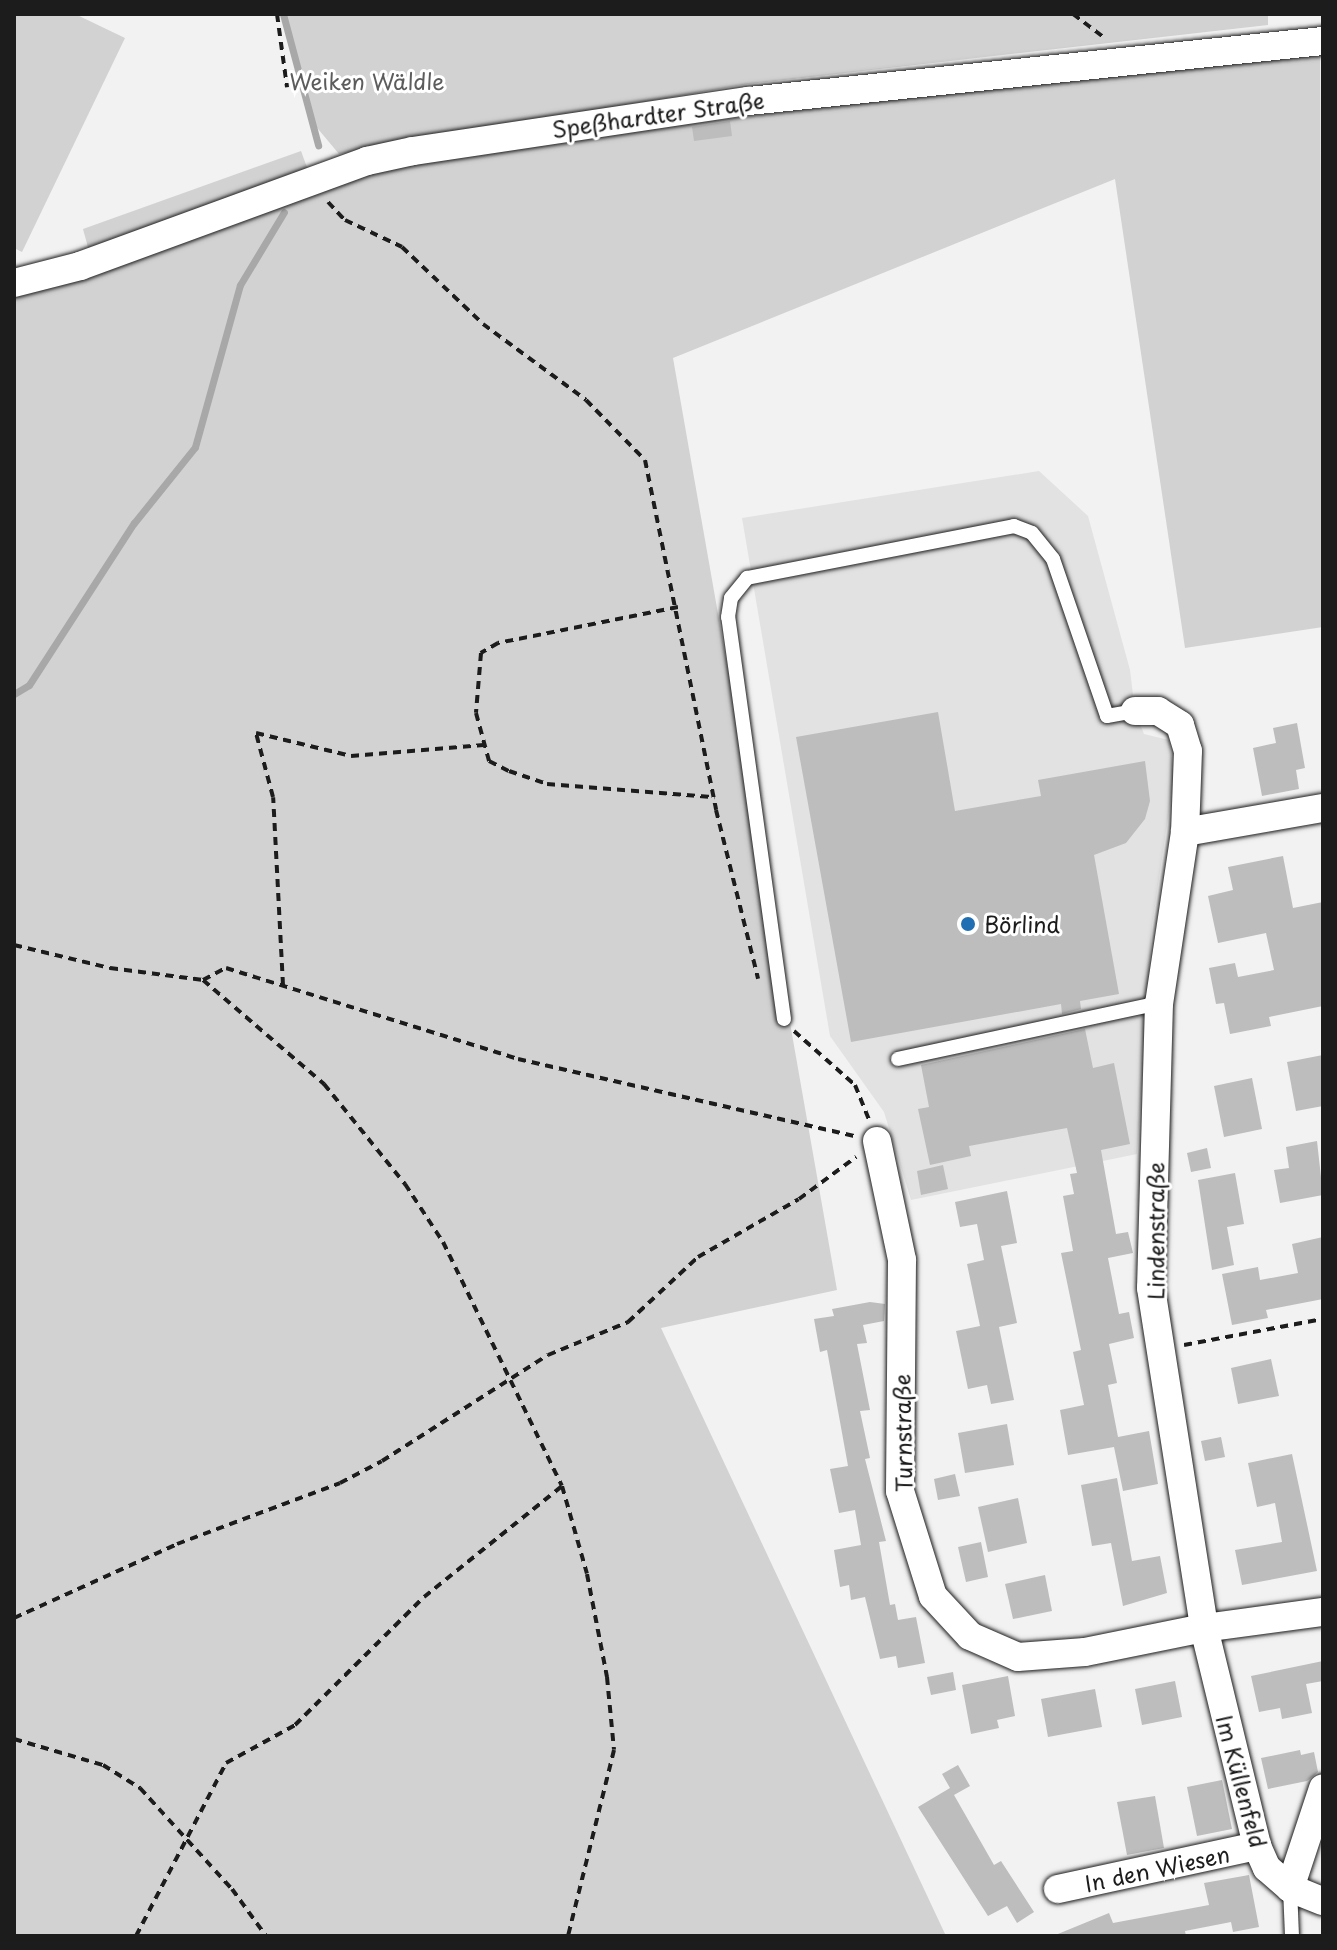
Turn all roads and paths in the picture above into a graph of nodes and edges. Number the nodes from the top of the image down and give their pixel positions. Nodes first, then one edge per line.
1 (277, 14) edge
2 (1323, 41) edge
3 (287, 87) dead end
4 (308, 182) junction
5 (14, 283) edge
6 (678, 607) junction
7 (1135, 711) joint
8 (484, 745) junction
9 (714, 797) junction
10 (1323, 808) edge
11 (1185, 832) junction
12 (14, 945) edge
13 (203, 980) junction
14 (283, 986) junction
15 (1159, 1003) junction
16 (784, 1019) junction
17 (898, 1059) dead end
18 (877, 1141) junction
19 (1323, 1319) edge
20 (1160, 1350) junction
21 (508, 1380) junction
22 (562, 1486) junction
23 (1323, 1612) edge
24 (14, 1618) edge
25 (1204, 1628) junction
26 (14, 1739) edge
27 (1323, 1788) edge
28 (183, 1839) junction
29 (1257, 1846) junction
30 (1290, 1888) junction
31 (1058, 1889) dead end
32 (1323, 1901) edge
33 (136, 1936) edge
34 (266, 1936) edge
35 (568, 1936) edge
36 (1292, 1936) edge

1 - 3 path
2 - 4 street, Speßhardter Straße
4 - 5 street, Speßhardter Straße
4 - 6 path
6 - 8 path
6 - 9 path
7 - 11 street, Lindenstraße
7 - 16 lane
8 - 9 path
8 - 14 path
9 - 16 path
10 - 11 street
11 - 15 street, Lindenstraße
12 - 13 path
13 - 14 path
13 - 21 path
14 - 18 path
15 - 17 lane
15 - 20 street, Lindenstraße
16 - 18 path
18 - 21 path
18 - 25 street, Turnstraße
19 - 20 path
20 - 25 street, Lindenstraße
21 - 22 path
21 - 24 path
22 - 28 path
22 - 35 path
23 - 25 street, Turnstraße
25 - 29 street, Im Küllenfeld
26 - 28 path
27 - 30 street
28 - 33 path
28 - 34 path
29 - 30 street, Im Küllenfeld
29 - 31 street, In den Wiesen
30 - 32 street, Im Küllenfeld
30 - 36 lane

